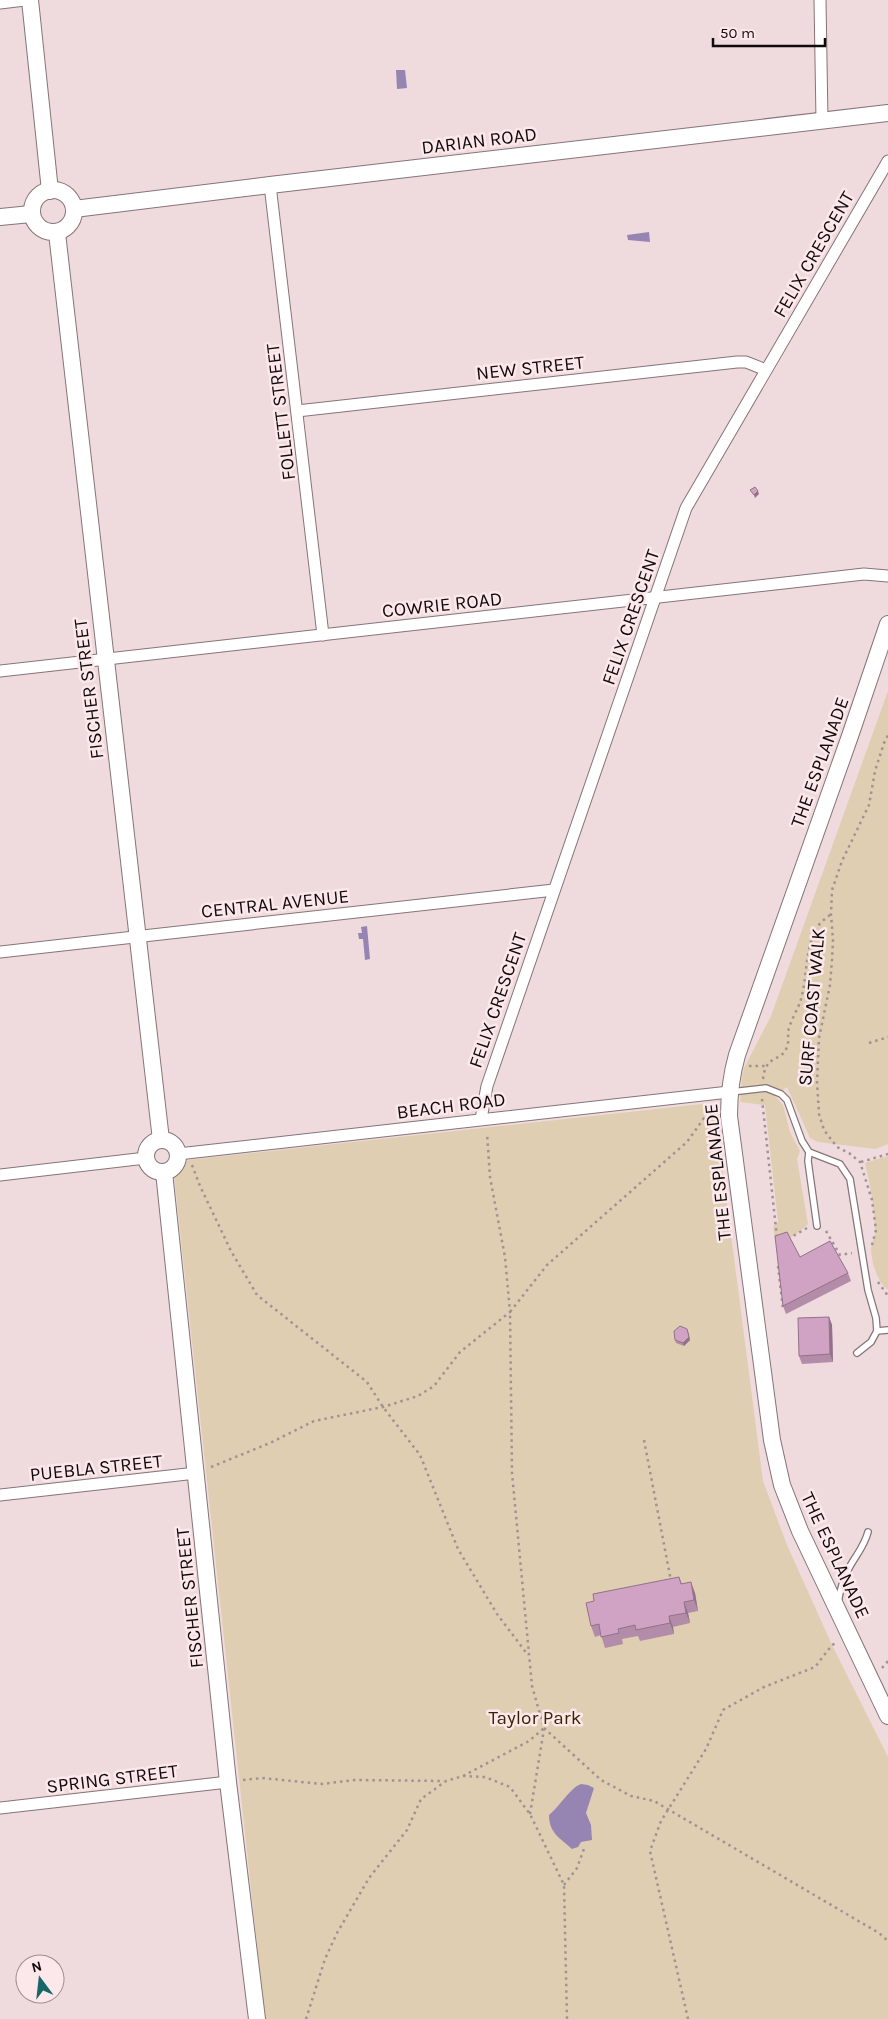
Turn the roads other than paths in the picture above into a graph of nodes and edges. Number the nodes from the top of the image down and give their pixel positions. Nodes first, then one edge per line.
1 (25, 0) edge
2 (30, 0) edge
3 (820, 0) edge
4 (0, 3) edge
5 (888, 113) edge
6 (822, 120) junction
7 (888, 161) edge
8 (270, 185) junction
9 (50, 190) junction
10 (74, 210) junction
11 (31, 214) junction
12 (0, 218) edge
13 (57, 233) junction
14 (766, 370) junction
15 (297, 411) junction
16 (888, 576) edge
17 (655, 597) junction
18 (888, 624) edge
19 (323, 635) junction
20 (105, 659) junction
21 (0, 671) edge
22 (554, 890) junction
23 (137, 936) junction
24 (0, 952) edge
25 (729, 1092) junction
26 (484, 1119) junction
27 (161, 1140) junction
28 (809, 1152) junction
29 (184, 1154) junction
30 (146, 1158) junction
31 (164, 1172) junction
32 (0, 1174) edge
33 (817, 1226) road end
34 (888, 1330) edge
35 (877, 1331) junction
36 (857, 1353) dead end
37 (196, 1473) junction
38 (0, 1495) edge
39 (868, 1532) dead end
40 (837, 1607) junction
41 (888, 1716) edge
42 (228, 1782) junction
43 (0, 1808) edge
44 (257, 2019) edge

1 - 4 street
2 - 9 street
3 - 6 street
5 - 6 street, DARIAN ROAD
6 - 8 street, DARIAN ROAD
7 - 14 street, FELIX CRESCENT
8 - 10 street, DARIAN ROAD
8 - 15 street, FOLLETT STREET
9 - 10 street
9 - 11 street
10 - 13 street
11 - 12 street
11 - 13 street
13 - 20 street, FISCHER STREET
14 - 15 street, NEW STREET
14 - 17 street, FELIX CRESCENT
15 - 19 street, FOLLETT STREET
16 - 17 street, COWRIE ROAD
17 - 19 street, COWRIE ROAD
17 - 22 street, FELIX CRESCENT
18 - 25 street, THE ESPLANADE
19 - 20 street, COWRIE ROAD
20 - 21 street, COWRIE ROAD
20 - 23 street, FISCHER STREET
22 - 23 street, CENTRAL AVENUE
22 - 26 street, FELIX CRESCENT
23 - 24 street, CENTRAL AVENUE
23 - 27 street, FISCHER STREET
25 - 26 street, BEACH ROAD
25 - 28 lane
25 - 40 street, THE ESPLANADE
26 - 29 street, BEACH ROAD
27 - 29 street
27 - 30 street
28 - 33 lane
28 - 35 lane
29 - 31 street
30 - 31 street
30 - 32 street
31 - 37 street, FISCHER STREET
34 - 35 lane
35 - 36 lane
37 - 38 street, PUEBLA STREET
37 - 42 street, FISCHER STREET
39 - 40 lane
40 - 41 street, THE ESPLANADE
42 - 43 street, SPRING STREET
42 - 44 street, FISCHER STREET

